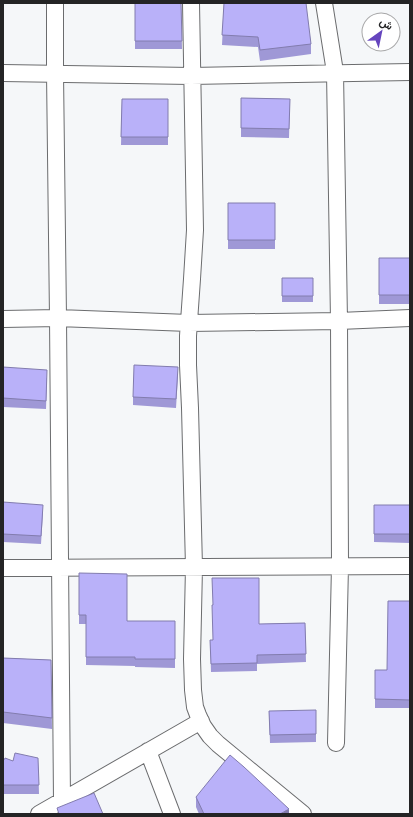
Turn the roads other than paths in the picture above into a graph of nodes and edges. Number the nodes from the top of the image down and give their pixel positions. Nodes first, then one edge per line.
1 (54, 3) edge
2 (191, 3) edge
3 (324, 3) edge
4 (335, 72) junction
5 (410, 72) edge
6 (3, 73) edge
7 (54, 73) junction
8 (191, 76) junction
9 (3, 318) edge
10 (58, 318) junction
11 (410, 318) edge
12 (339, 320) junction
13 (189, 323) junction
14 (340, 566) junction
15 (410, 566) edge
16 (194, 567) junction
17 (3, 568) edge
18 (59, 568) junction
19 (200, 721) junction
20 (336, 744) dead end
21 (148, 751) junction
22 (62, 801) junction
23 (39, 814) edge
24 (172, 814) edge
25 (303, 814) edge

1 - 7 street
2 - 8 street
3 - 4 street
4 - 5 street
4 - 8 street
4 - 12 street
6 - 7 street
7 - 8 street
7 - 10 street
8 - 13 street
9 - 10 street
10 - 13 street
10 - 18 street
11 - 12 street
12 - 13 street
12 - 14 street
13 - 16 street
14 - 15 street
14 - 16 street
14 - 20 street
16 - 18 street
16 - 19 street
17 - 18 street
18 - 22 street
19 - 21 street
19 - 25 street
21 - 22 street
21 - 24 street
22 - 23 street

